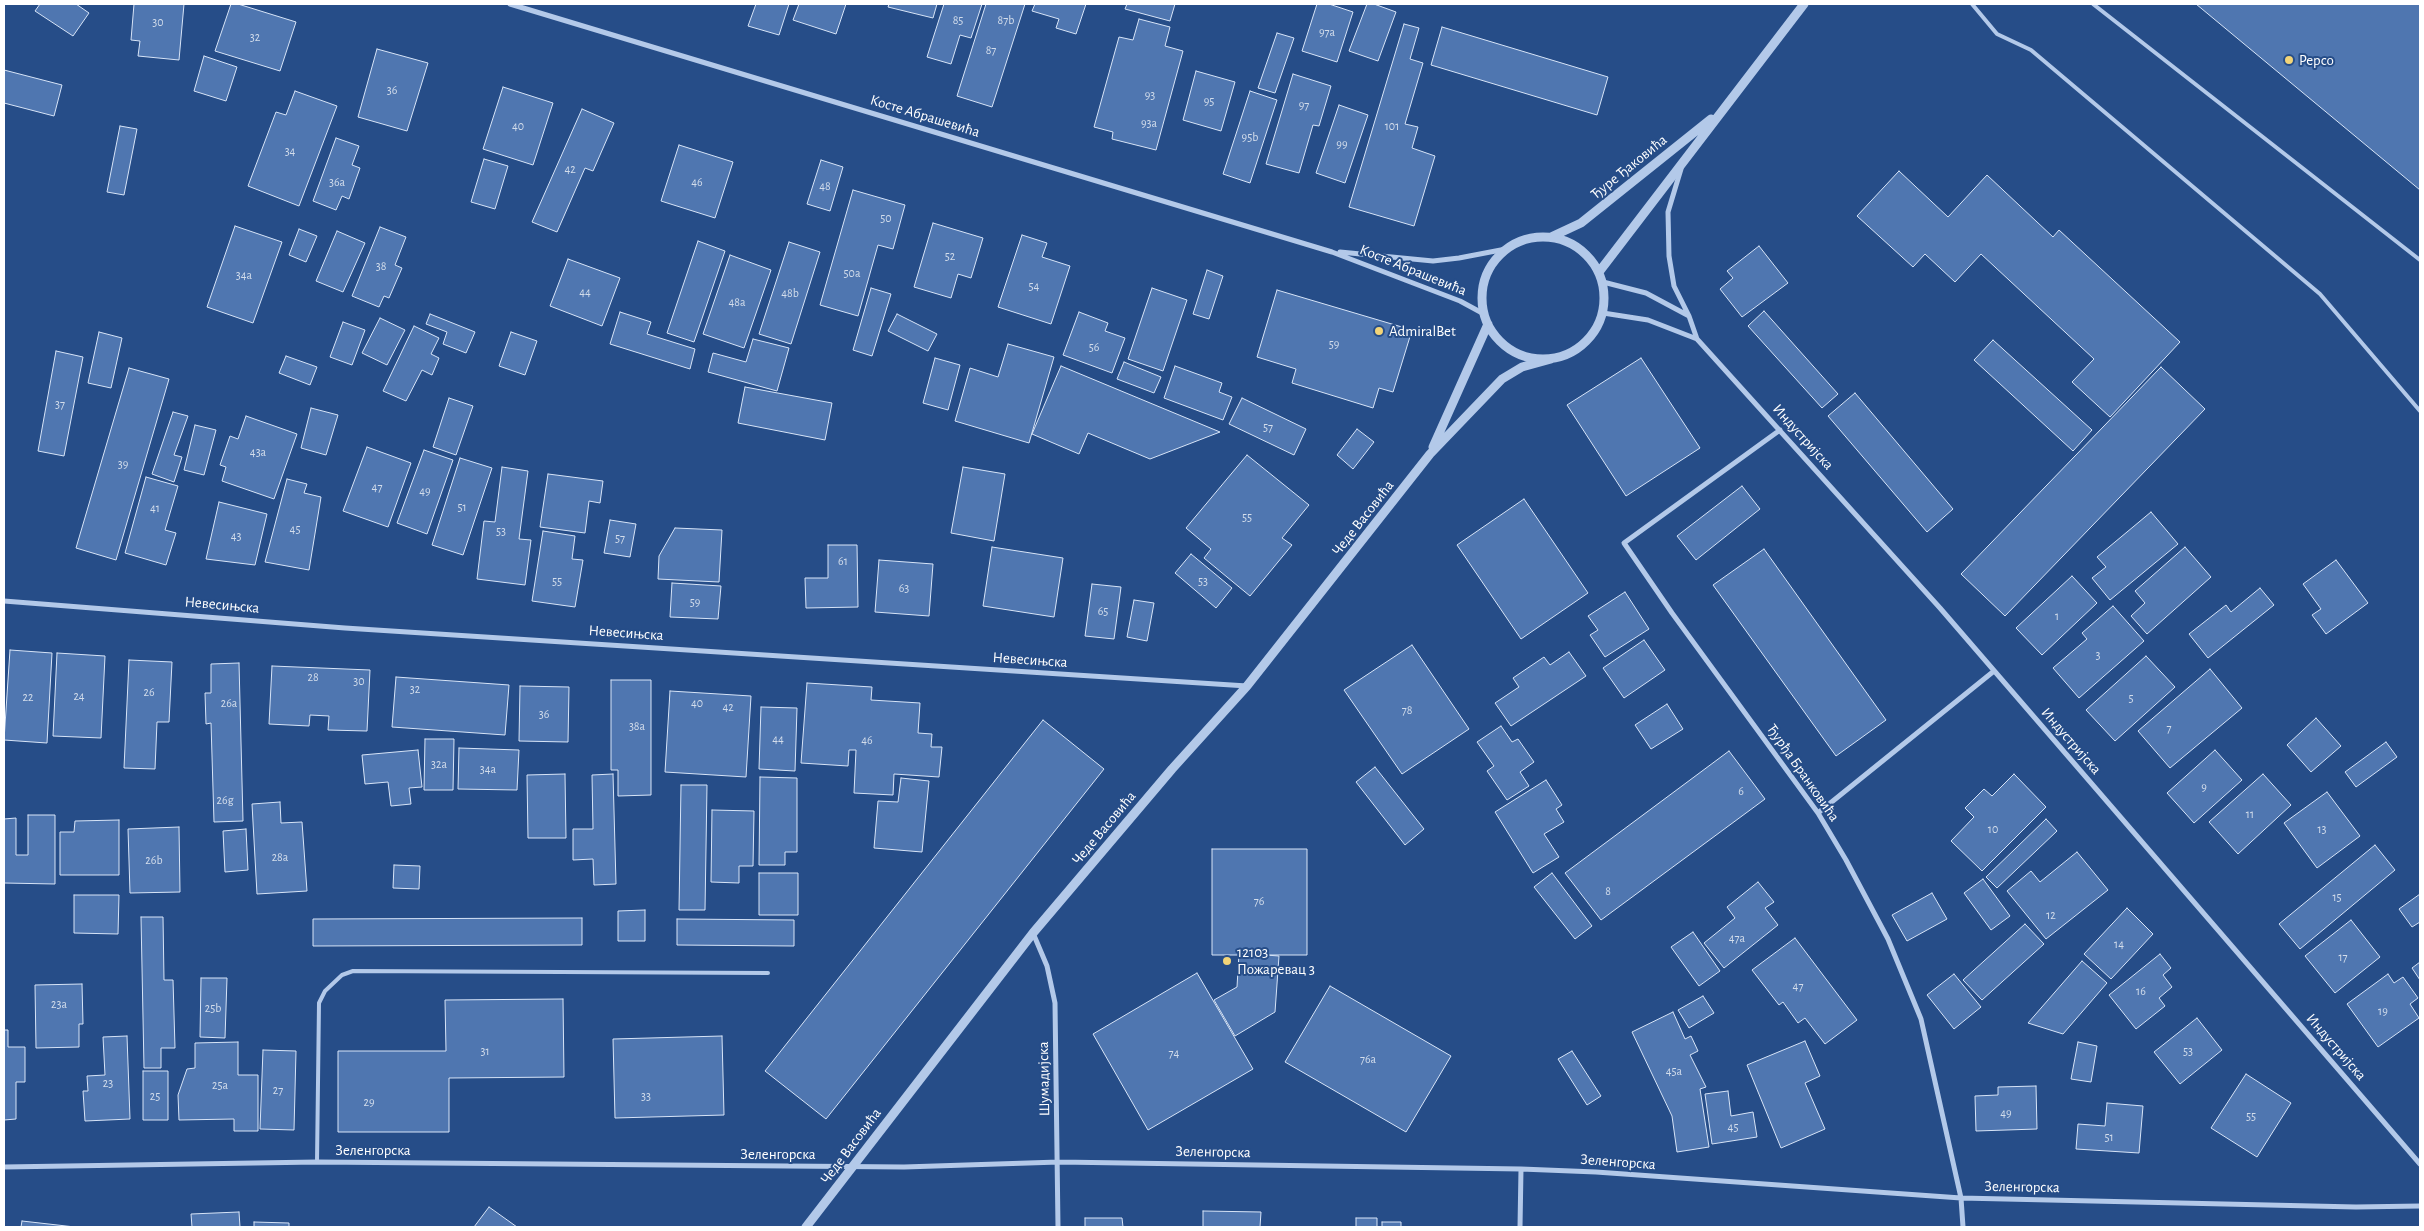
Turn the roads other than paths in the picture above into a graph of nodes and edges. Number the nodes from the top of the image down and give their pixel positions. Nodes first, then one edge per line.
1 (510, 4) edge
2 (1804, 4) edge
3 (1972, 4) edge
4 (2093, 4) edge
5 (1719, 112) junction
6 (1681, 166) junction
7 (1551, 237) junction
8 (1506, 249) junction
9 (1332, 252) junction
10 (2420, 260) edge
11 (1599, 272) junction
12 (1602, 282) junction
13 (1603, 313) junction
14 (1484, 314) junction
15 (1689, 316) junction
16 (1488, 324) junction
17 (1697, 339) junction
18 (1551, 359) junction
19 (2420, 411) edge
20 (1780, 430) junction
21 (1430, 454) junction
22 (4, 600) edge
23 (1994, 671) junction
24 (1247, 686) junction
25 (1818, 812) junction
26 (1033, 933) junction
27 (768, 973) dead end
28 (317, 1162) junction
29 (1059, 1162) junction
30 (2420, 1164) edge
31 (854, 1166) junction
32 (4, 1167) edge
33 (1521, 1169) junction
34 (1961, 1198) junction
35 (2420, 1206) edge
36 (806, 1227) edge
37 (1058, 1227) edge
38 (1520, 1227) edge
39 (1963, 1227) edge

1 - 9 street, Косте Абрашевића
2 - 5 street, Ђуре Ђаковића
3 - 19 lane
4 - 10 lane
5 - 6 street, Ђуре Ђаковића
5 - 7 street, Ђуре Ђаковића
6 - 11 street, Ђуре Ђаковића
6 - 15 street, Индустријска
7 - 8 street
7 - 11 street
8 - 9 street, Косте Абрашевића
8 - 14 street
9 - 14 street, Косте Абрашевића
11 - 12 street
12 - 13 street
12 - 15 street
13 - 17 street, Индустријска
13 - 18 street
14 - 16 street
15 - 17 street, Индустријска
16 - 18 street
16 - 21 street, Чеде Васовића
17 - 20 street, Индустријска
18 - 21 street, Чеде Васовића
20 - 23 street, Индустријска
20 - 25 street, Ђурђа Бранковића
21 - 24 street, Чеде Васовића
22 - 24 street, Невесињска
23 - 25 street
23 - 30 street, Индустријска
24 - 26 street, Чеде Васовића
25 - 34 street, Ђурђа Бранковића
26 - 29 street, Шумадијска
26 - 31 street, Чеде Васовића
27 - 28 lane
28 - 31 street, Зеленгорска
28 - 32 street, Зеленгорска
29 - 31 street, Зеленгорска
29 - 33 street, Зеленгорска
29 - 37 street, Шумадијска
31 - 36 street, Чеде Васовића
33 - 34 street, Зеленгорска
33 - 38 street
34 - 35 street, Зеленгорска
34 - 39 street, Ђурђа Бранковића

